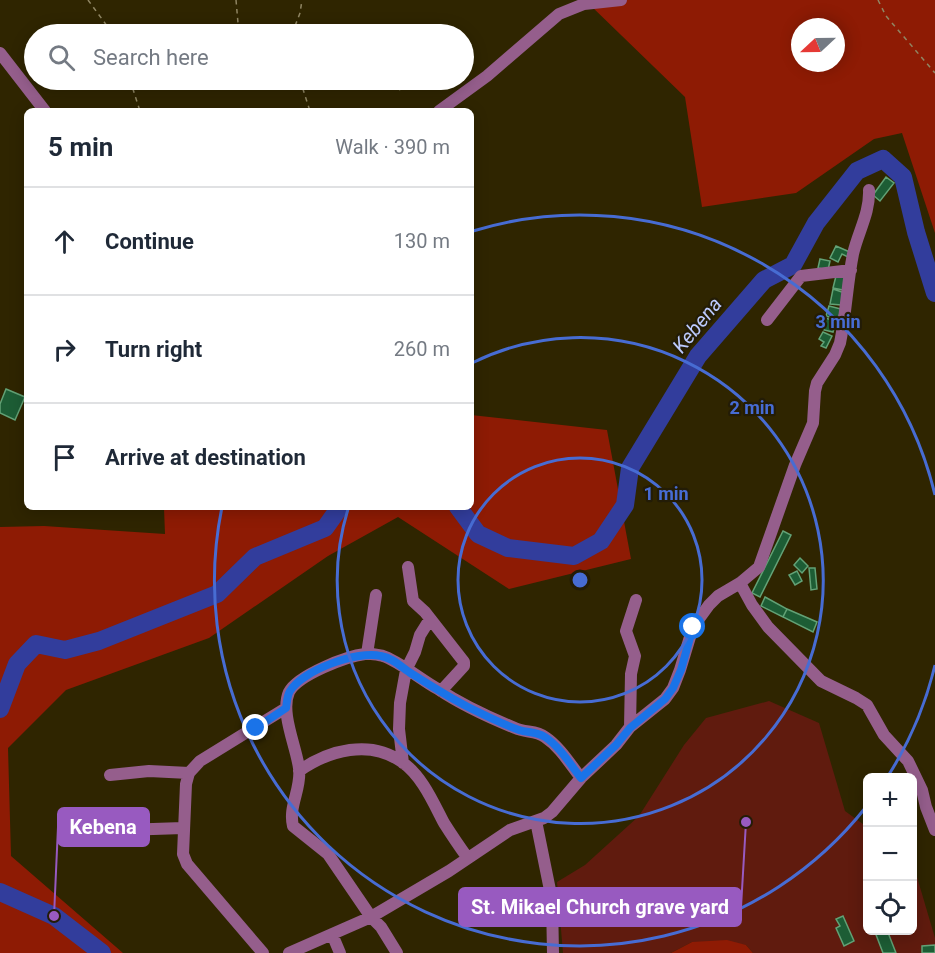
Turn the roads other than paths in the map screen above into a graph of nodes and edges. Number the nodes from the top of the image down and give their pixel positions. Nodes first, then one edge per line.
1 (621, 0) edge
2 (0, 53) edge
3 (24, 84) edge
4 (474, 85) edge
5 (29, 90) edge
6 (468, 90) edge
7 (43, 108) edge
8 (443, 108) edge
9 (869, 190) dead end
10 (851, 270) junction
11 (767, 320) dead end
12 (408, 567) dead end
13 (740, 583) junction
14 (376, 595) dead end
15 (636, 600) dead end
16 (430, 619) junction
17 (368, 654) junction
18 (406, 670) junction
19 (441, 691) junction
20 (286, 708) junction
21 (630, 728) junction
22 (403, 763) junction
23 (300, 771) junction
24 (189, 773) junction
25 (110, 775) dead end
26 (581, 778) junction
27 (536, 821) junction
28 (183, 828) junction
29 (123, 830) dead end
30 (935, 830) edge
31 (467, 857) junction
32 (371, 917) junction
33 (332, 934) junction
34 (263, 953) edge
35 (290, 953) edge
36 (340, 953) edge
37 (397, 953) edge
38 (553, 953) edge

1 - 4 street
2 - 3 street
5 - 7 street
6 - 8 street
9 - 10 street
10 - 11 street
10 - 13 street
12 - 16 street
13 - 21 street
13 - 30 street
14 - 17 street
15 - 21 street
16 - 18 street
16 - 19 street
17 - 18 street
17 - 20 street
18 - 19 street
18 - 22 street
19 - 26 street
20 - 23 street
20 - 24 street
21 - 26 street
22 - 23 street
22 - 31 street
23 - 32 street
24 - 25 street
24 - 28 street
26 - 27 street
27 - 31 street
27 - 38 street
28 - 29 street
28 - 34 street
31 - 32 street
32 - 33 street
32 - 37 street
33 - 35 street
33 - 36 street

